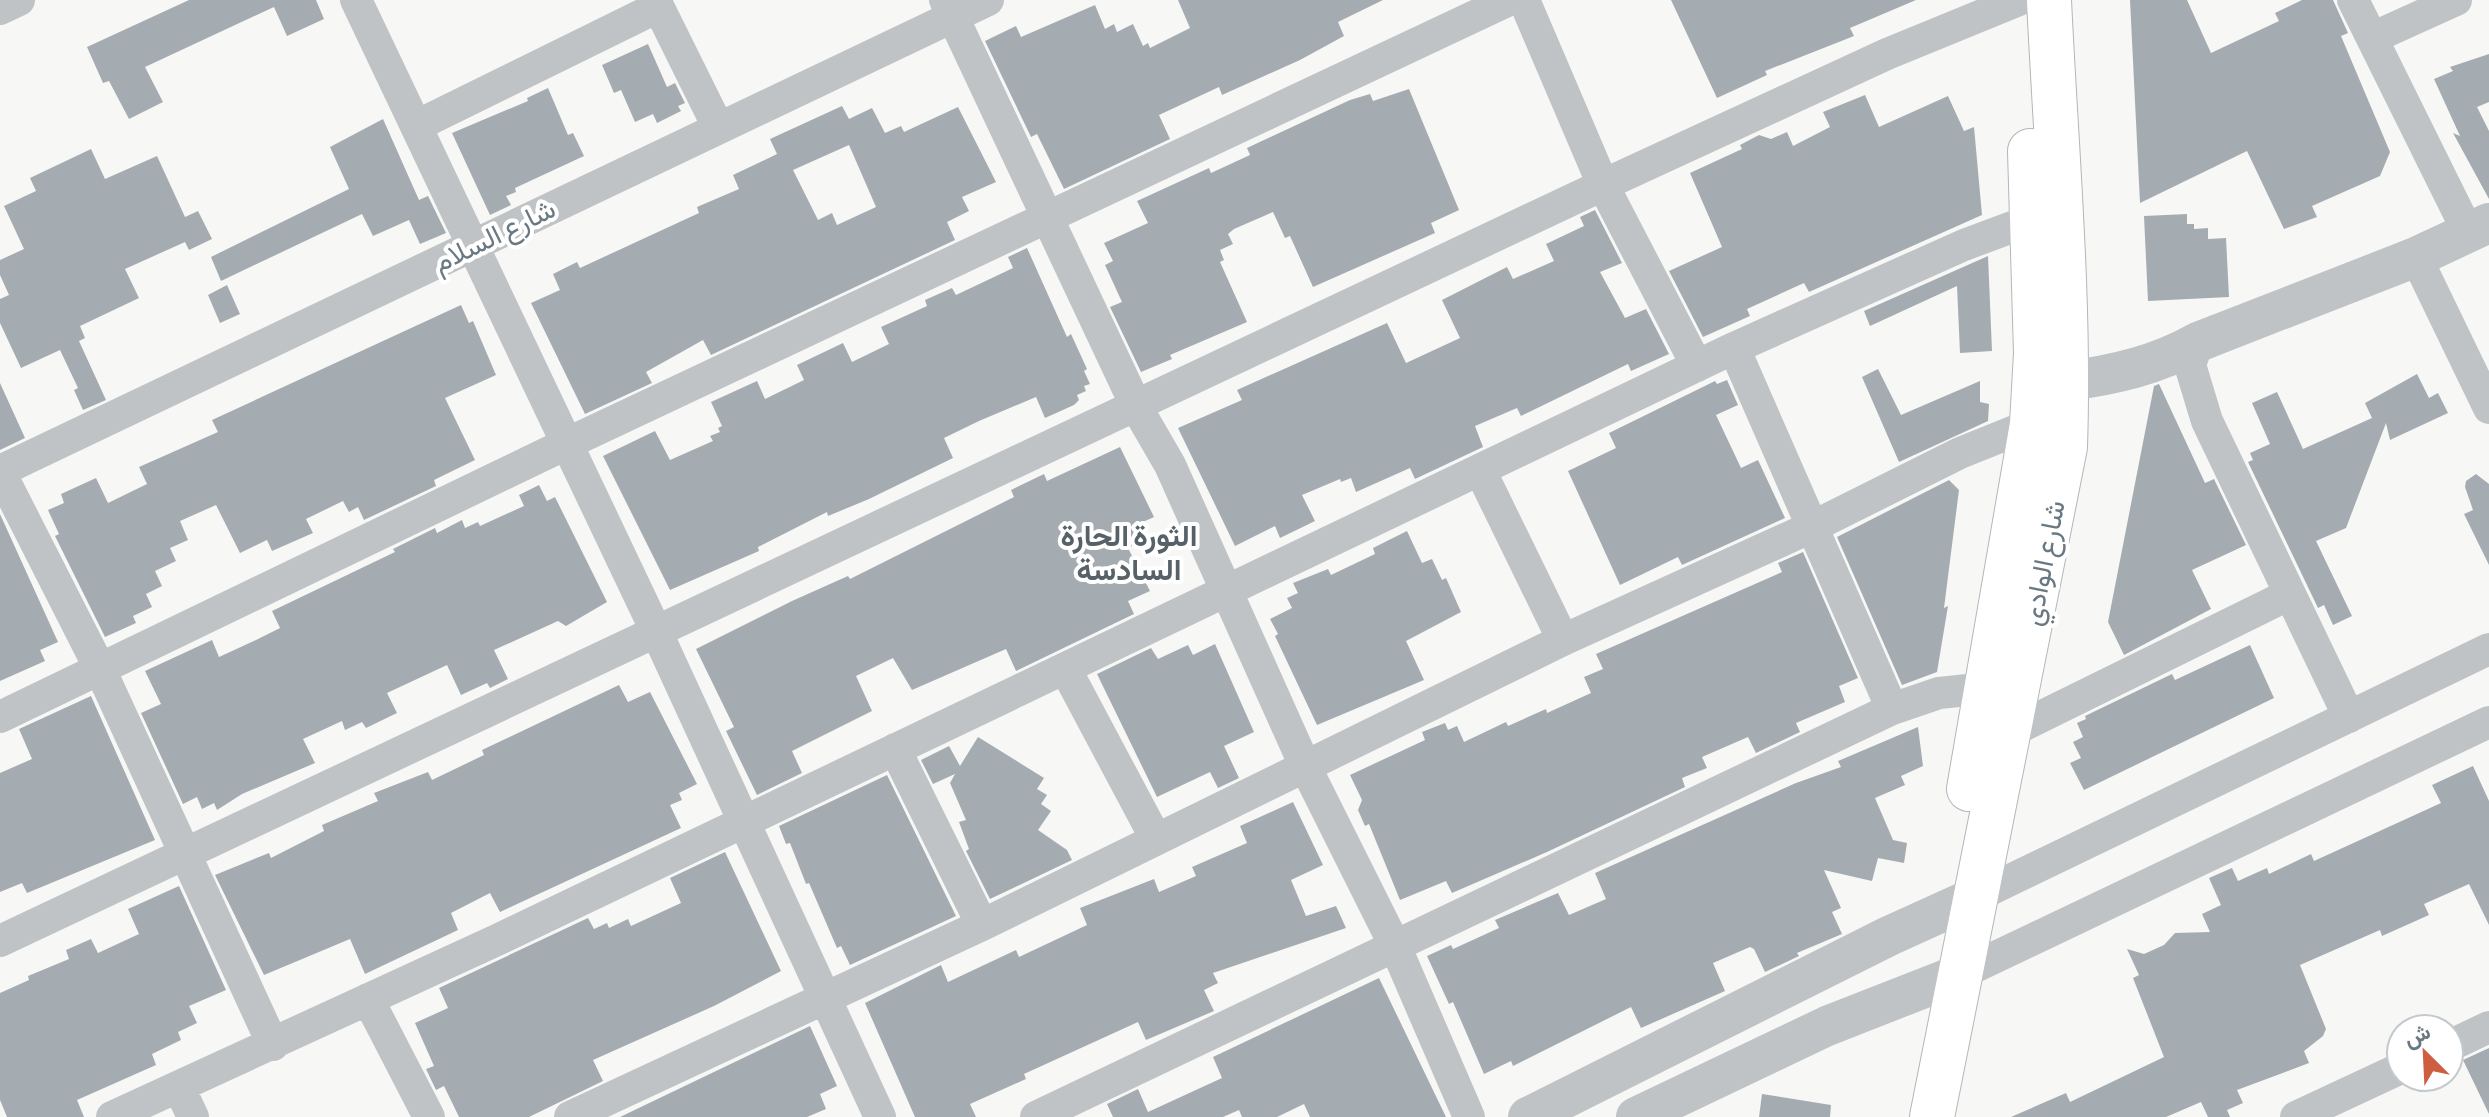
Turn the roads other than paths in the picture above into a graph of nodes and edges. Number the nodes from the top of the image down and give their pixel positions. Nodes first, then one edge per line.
1 (19, 0) edge
2 (356, 0) edge
3 (988, 0) edge
4 (1509, 0) edge
5 (1524, 0) edge
6 (2020, 0) edge
7 (2049, 0) edge
8 (2353, 0) edge
9 (2456, 0) edge
10 (657, 4) edge
11 (949, 8) edge
12 (0, 9) edge
13 (2372, 38) junction
14 (416, 126) junction
15 (718, 127) junction
16 (1603, 185) junction
17 (1047, 218) junction
18 (2031, 220) junction
19 (2478, 228) edge
20 (472, 245) junction
21 (2416, 257) junction
22 (2198, 342) junction
23 (1734, 348) junction
24 (1697, 366) junction
25 (2067, 366) junction
26 (1137, 408) junction
27 (2489, 408) edge
28 (2032, 424) junction
29 (566, 444) junction
30 (0, 471) edge
31 (1481, 472) junction
32 (1814, 526) junction
33 (1226, 593) junction
34 (2290, 594) junction
35 (657, 633) junction
36 (1563, 640) junction
37 (2485, 660) edge
38 (1065, 668) junction
39 (100, 669) junction
40 (1987, 688) junction
41 (1892, 709) junction
42 (0, 717) edge
43 (2349, 717) junction
44 (2489, 722) edge
45 (2010, 732) junction
46 (895, 749) junction
47 (1305, 766) junction
48 (743, 822) junction
49 (1156, 839) junction
50 (183, 853) junction
51 (1960, 903) junction
52 (982, 925) junction
53 (0, 941) edge
54 (1396, 948) junction
55 (1946, 979) junction
56 (826, 998) junction
57 (368, 999) junction
58 (2489, 1027) edge
59 (2465, 1038) edge
60 (273, 1045) junction
61 (2385, 1075) edge
62 (179, 1087) junction
63 (112, 1117) edge
64 (193, 1117) edge
65 (429, 1117) edge
66 (570, 1117) edge
67 (880, 1117) edge
68 (1036, 1117) edge
69 (1469, 1117) edge
70 (1528, 1117) edge
71 (1636, 1117) edge
72 (1906, 1117) edge
73 (1932, 1117) edge
74 (2296, 1117) edge

1 - 12 street
2 - 14 street
3 - 11 street, شارع السلام
4 - 17 street
5 - 16 street
6 - 16 street
6 - 18 main road, شارع الوادي
7 - 25 main road, شارع الوادي
8 - 13 street
9 - 13 street
10 - 14 street
10 - 15 street
11 - 15 street, شارع السلام
11 - 17 street
13 - 19 street
14 - 20 street
15 - 20 street, شارع السلام
16 - 24 street
16 - 26 street
17 - 26 street
17 - 29 street
18 - 23 street
18 - 28 main road, شارع الوادي
19 - 21 street
20 - 29 street
20 - 30 street, شارع السلام
21 - 22 street
21 - 27 street
22 - 25 street
22 - 34 street
23 - 24 street
23 - 32 street
24 - 31 street
25 - 45 main road, شارع الوادي
26 - 33 street
26 - 35 street
28 - 32 street
28 - 40 main road, شارع الوادي
29 - 35 street
29 - 39 street
30 - 39 street
31 - 33 street
31 - 36 street
32 - 36 street
32 - 41 street
33 - 38 street
33 - 47 street
34 - 43 street
34 - 45 street
35 - 48 street
35 - 50 street
36 - 47 street
37 - 43 street
38 - 46 street
38 - 49 street
39 - 42 street
39 - 50 street
40 - 41 street
40 - 51 main road, شارع الوادي
41 - 54 street
43 - 51 street
44 - 55 street
45 - 51 main road, شارع الوادي
46 - 48 street
46 - 52 street
47 - 49 street
47 - 54 street
48 - 56 street
48 - 57 street
49 - 52 street
50 - 53 street
50 - 60 street
51 - 55 main road, شارع الوادي
51 - 70 street
52 - 56 street
54 - 68 street
54 - 69 street
55 - 71 street
55 - 72 main road, شارع الوادي
55 - 73 main road, شارع الوادي
56 - 66 street
56 - 67 street
57 - 60 street
57 - 65 street
58 - 59 street
60 - 62 street
61 - 74 street
62 - 63 street
62 - 64 street

